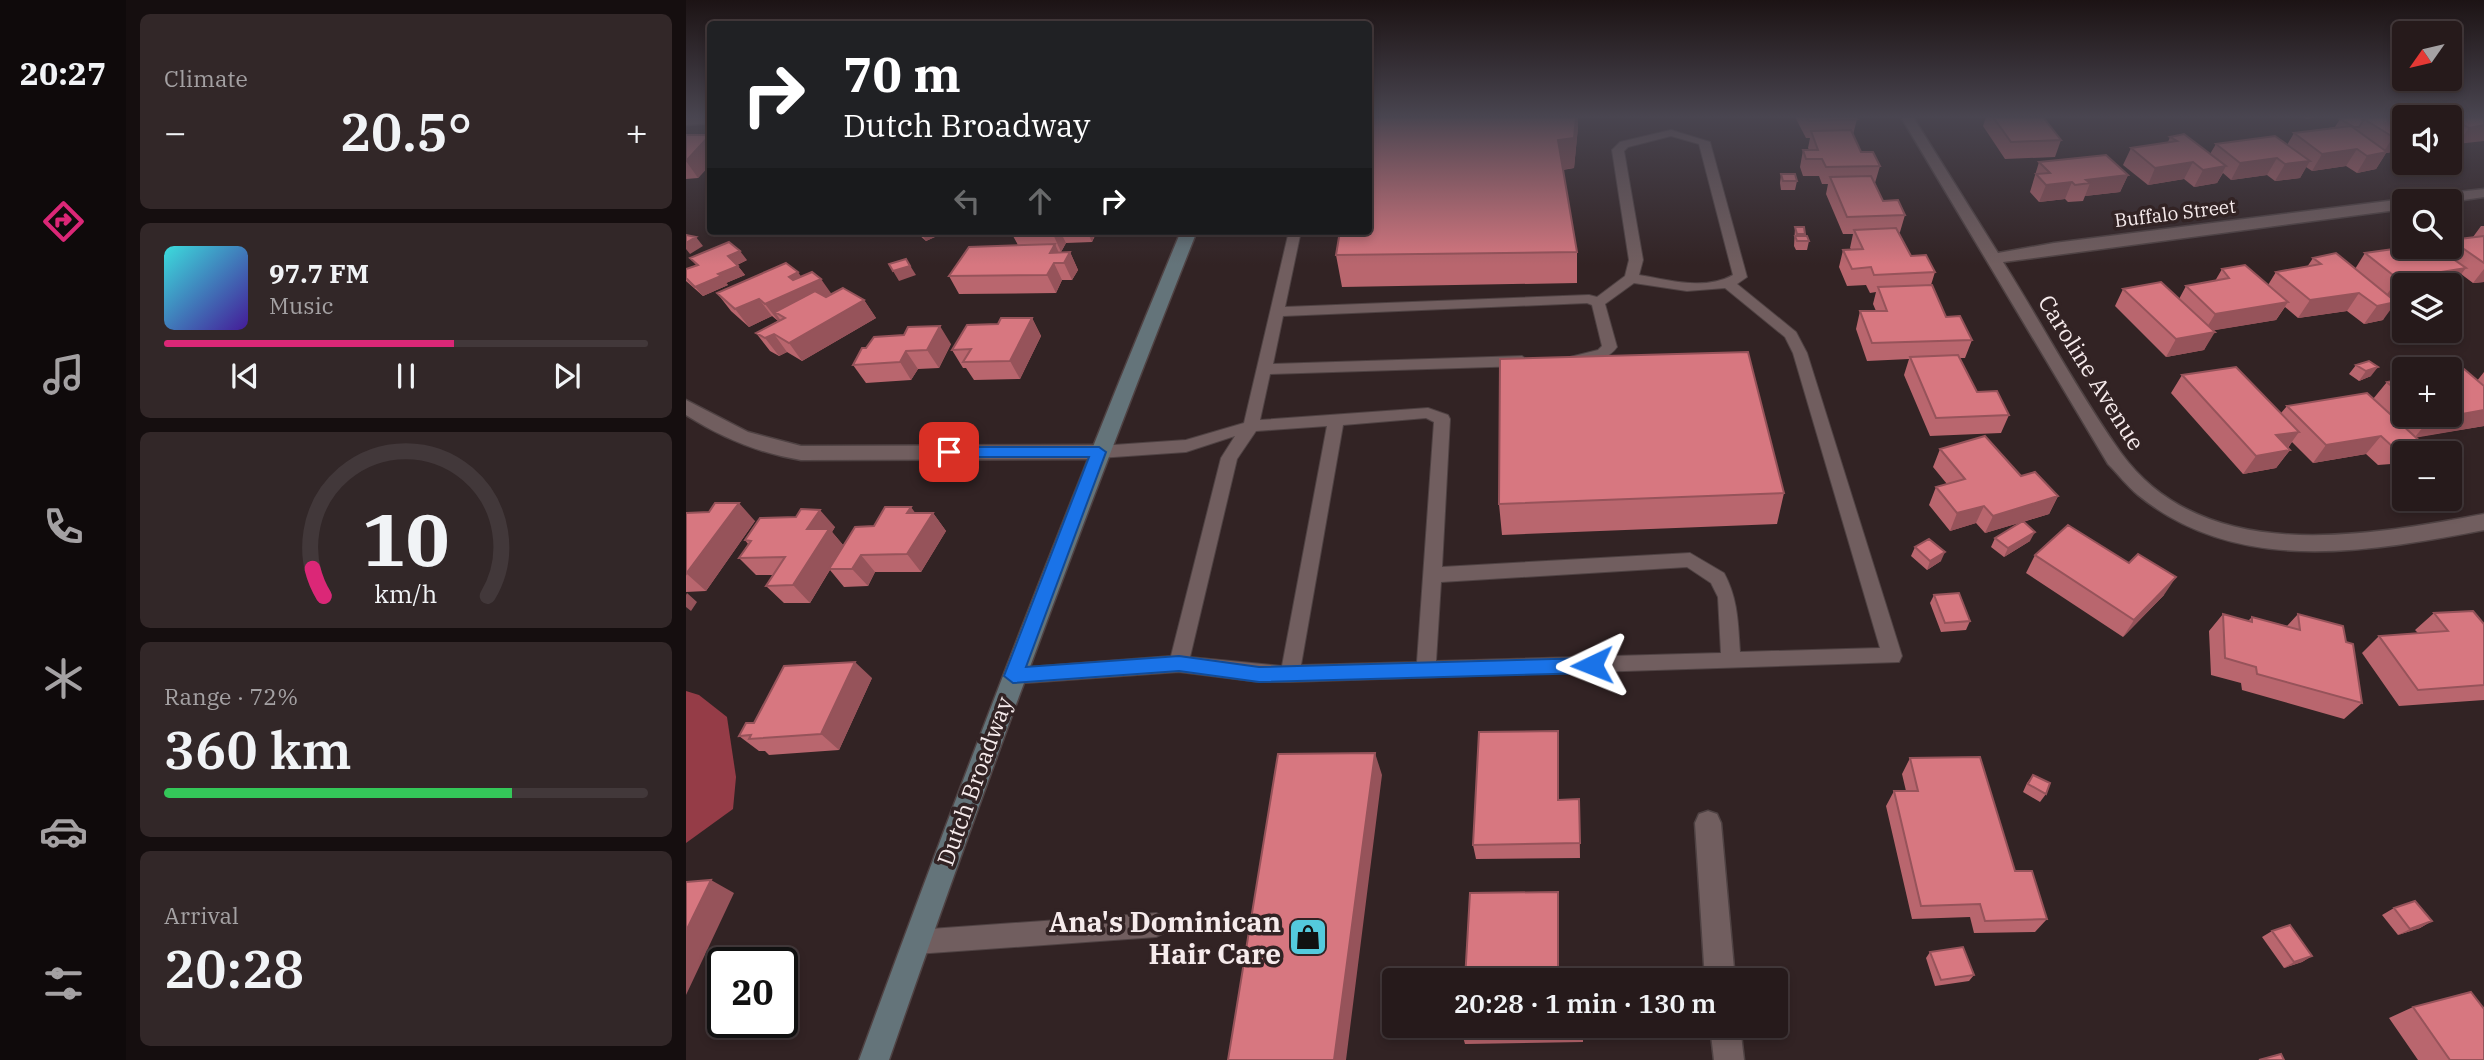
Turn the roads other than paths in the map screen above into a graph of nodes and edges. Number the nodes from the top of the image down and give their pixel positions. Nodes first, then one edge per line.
1 (1621, 166) edge
2 (1711, 166) edge
3 (1937, 166) edge
4 (2484, 193) edge
5 (2462, 196) edge
6 (2392, 206) edge
7 (1187, 235) edge
8 (1294, 235) edge
9 (1993, 259) junction
10 (1631, 278) junction
11 (1729, 285) junction
12 (1598, 303) junction
13 (1276, 312) junction
14 (1559, 360) edge
15 (1532, 361) edge
16 (1264, 369) junction
17 (686, 406) edge
18 (1336, 420) junction
19 (1251, 426) junction
20 (1099, 452) junction
21 (2484, 522) edge
22 (1433, 576) junction
23 (1731, 661) junction
24 (1179, 664) junction
25 (1426, 670) junction
26 (1290, 674) junction
27 (1013, 676) junction
28 (1708, 823) dead end
29 (1156, 925) dead end
30 (916, 942) junction
31 (1719, 968) edge
32 (1726, 1038) edge
33 (873, 1060) edge
34 (1729, 1060) edge

1 - 10 lane
2 - 11 lane
3 - 9 street, Caroline Avenue
4 - 5 street
6 - 9 street, Buffalo Street
7 - 20 main road, Dutch Broadway
8 - 13 lane
9 - 21 street, Caroline Avenue
10 - 11 lane
10 - 12 lane
11 - 23 lane
12 - 13 lane
12 - 14 lane
13 - 16 lane
15 - 16 lane
16 - 19 lane
17 - 20 street
18 - 19 lane
18 - 22 lane
18 - 26 lane
19 - 20 lane
19 - 24 lane
20 - 27 main road, Dutch Broadway
22 - 23 lane
22 - 25 lane
23 - 25 lane
24 - 26 lane
24 - 27 lane
25 - 26 lane
27 - 30 main road, Dutch Broadway
28 - 31 street
29 - 30 lane
30 - 33 main road, Dutch Broadway
32 - 34 street

